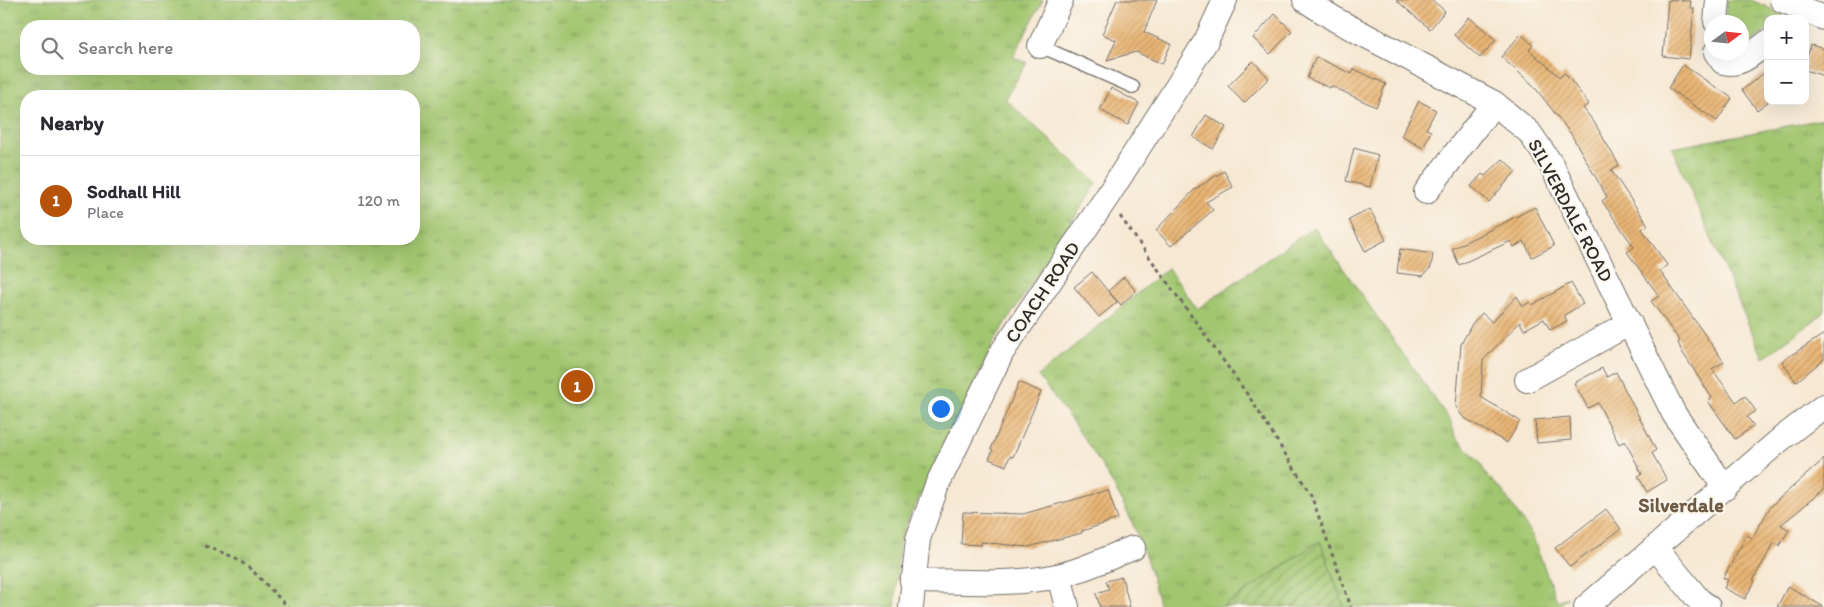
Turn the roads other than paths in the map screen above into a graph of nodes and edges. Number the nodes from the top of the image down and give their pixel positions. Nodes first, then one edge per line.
1 (1060, 0) edge
2 (1225, 0) edge
3 (1305, 0) edge
4 (1718, 0) edge
5 (1782, 0) edge
6 (1717, 15) edge
7 (1810, 16) edge
8 (1764, 45) edge
9 (1040, 46) joint
10 (1749, 56) edge
11 (1722, 60) edge
12 (1743, 60) edge
13 (1133, 87) dead end
14 (1494, 103) junction
15 (1426, 192) dead end
16 (1630, 324) junction
17 (1527, 380) dead end
18 (1824, 406) edge
19 (1726, 488) junction
20 (1133, 548) dead end
21 (1656, 548) junction
22 (1059, 576) junction
23 (912, 580) junction
24 (911, 607) edge
25 (1067, 607) edge
26 (1586, 607) edge
27 (1708, 607) edge

1 - 9 street
2 - 23 street, COACH ROAD
3 - 14 street, SILVERDALE ROAD
4 - 6 street
5 - 7 street
8 - 10 street
9 - 13 lane
11 - 12 street
14 - 15 street
14 - 16 street, SILVERDALE ROAD
16 - 17 street
16 - 19 street, SILVERDALE ROAD
18 - 19 street
19 - 21 street
20 - 22 street
21 - 26 street
21 - 27 street
22 - 23 street
22 - 25 street
23 - 24 street, COACH ROAD

